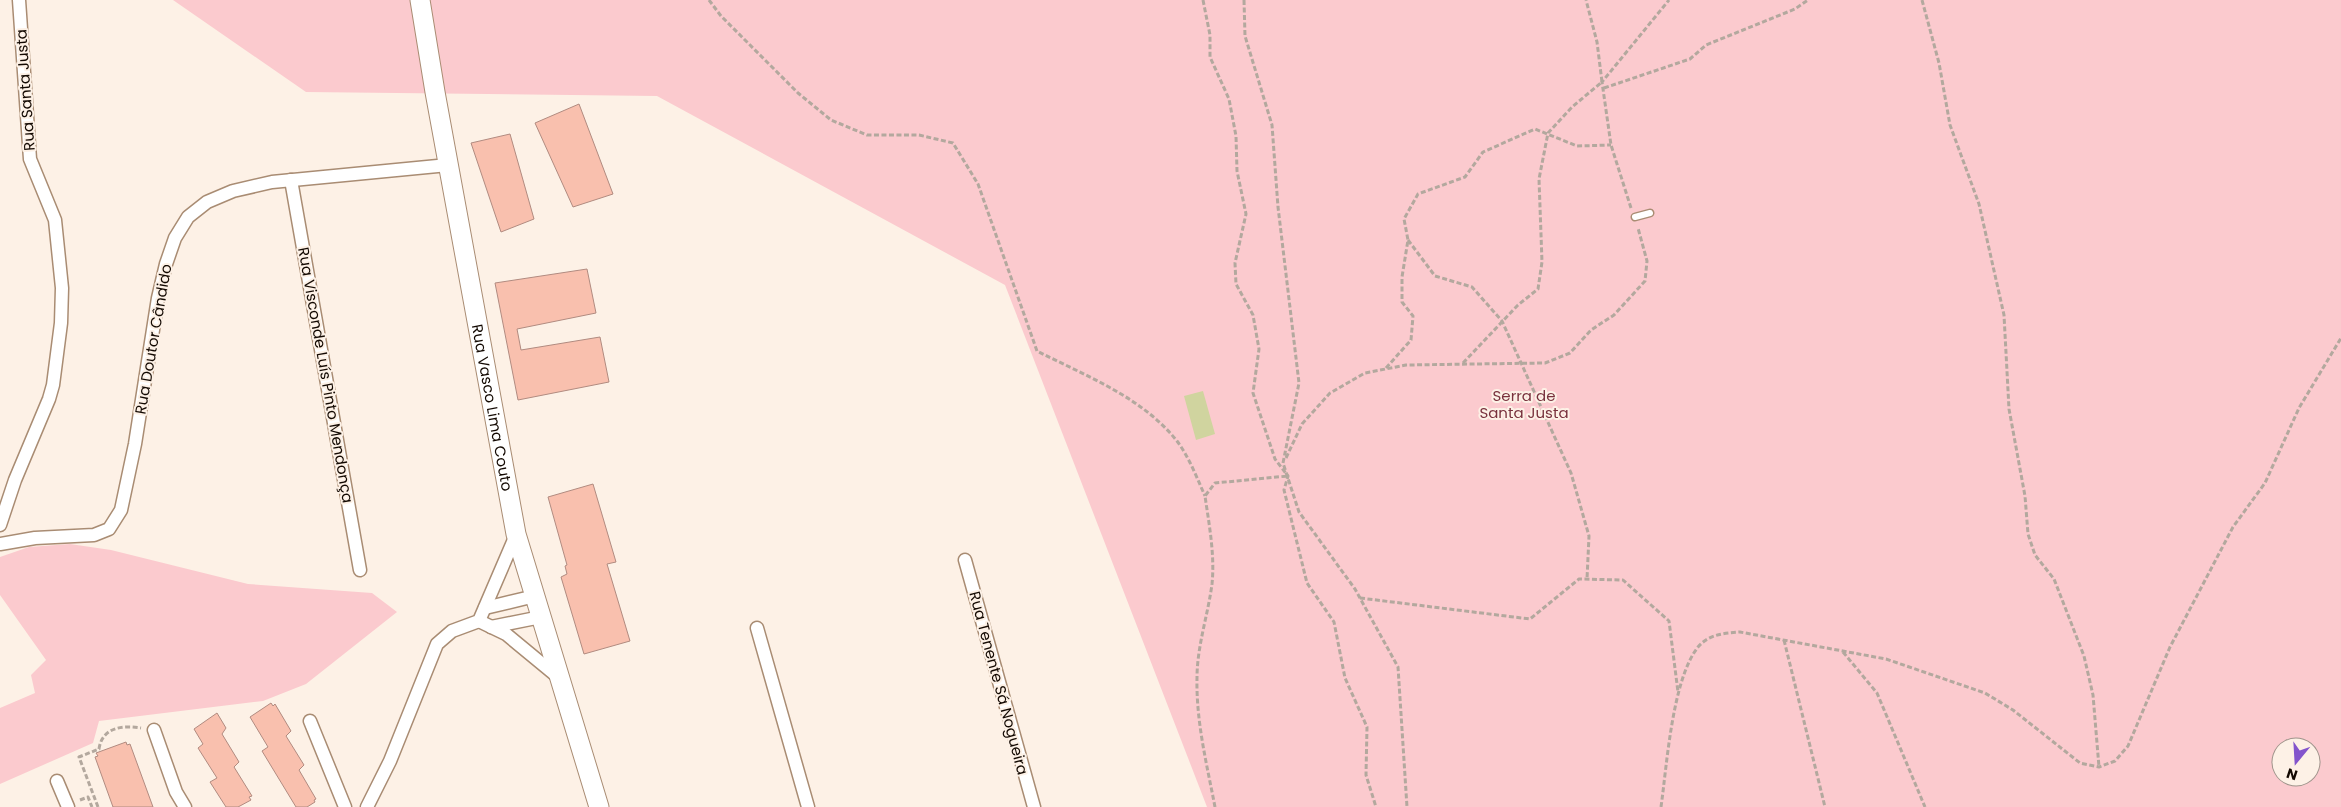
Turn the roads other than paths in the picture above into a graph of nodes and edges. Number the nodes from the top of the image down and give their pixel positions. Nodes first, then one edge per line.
1 (19, 0) edge
2 (420, 0) edge
3 (448, 165) junction
4 (292, 180) junction
5 (1650, 213) dead end
6 (1634, 217) road end
7 (0, 525) edge
8 (516, 534) junction
9 (0, 544) edge
10 (965, 560) dead end
11 (360, 570) dead end
12 (535, 596) junction
13 (485, 608) junction
14 (541, 617) junction
15 (479, 621) junction
16 (491, 626) junction
17 (757, 628) dead end
18 (559, 677) junction
19 (310, 721) dead end
20 (154, 730) road end
21 (57, 781) dead end
22 (68, 807) edge
23 (185, 807) edge
24 (345, 807) edge
25 (367, 807) edge
26 (599, 807) edge
27 (808, 807) edge
28 (1034, 807) edge

1 - 7 street, Rua Santa Justa
2 - 3 street, Rua Vasco Lima Couto
3 - 4 street, Rua Doutor Cândido
3 - 8 street, Rua Vasco Lima Couto
4 - 9 street, Rua Doutor Cândido
4 - 11 street, Rua Visconde Luís Pinto Mendonça
5 - 6 lane
8 - 12 street, Rua Vasco Lima Couto
8 - 13 street
10 - 28 street, Rua Tenente Sá Nogueira
12 - 13 street
12 - 14 street, Rua Vasco Lima Couto
13 - 15 street
14 - 16 street
14 - 18 street, Rua Vasco Lima Couto
15 - 16 street
15 - 25 street
16 - 18 street
17 - 27 street
18 - 26 street, Rua Vasco Lima Couto
19 - 24 street
20 - 23 street
21 - 22 street

